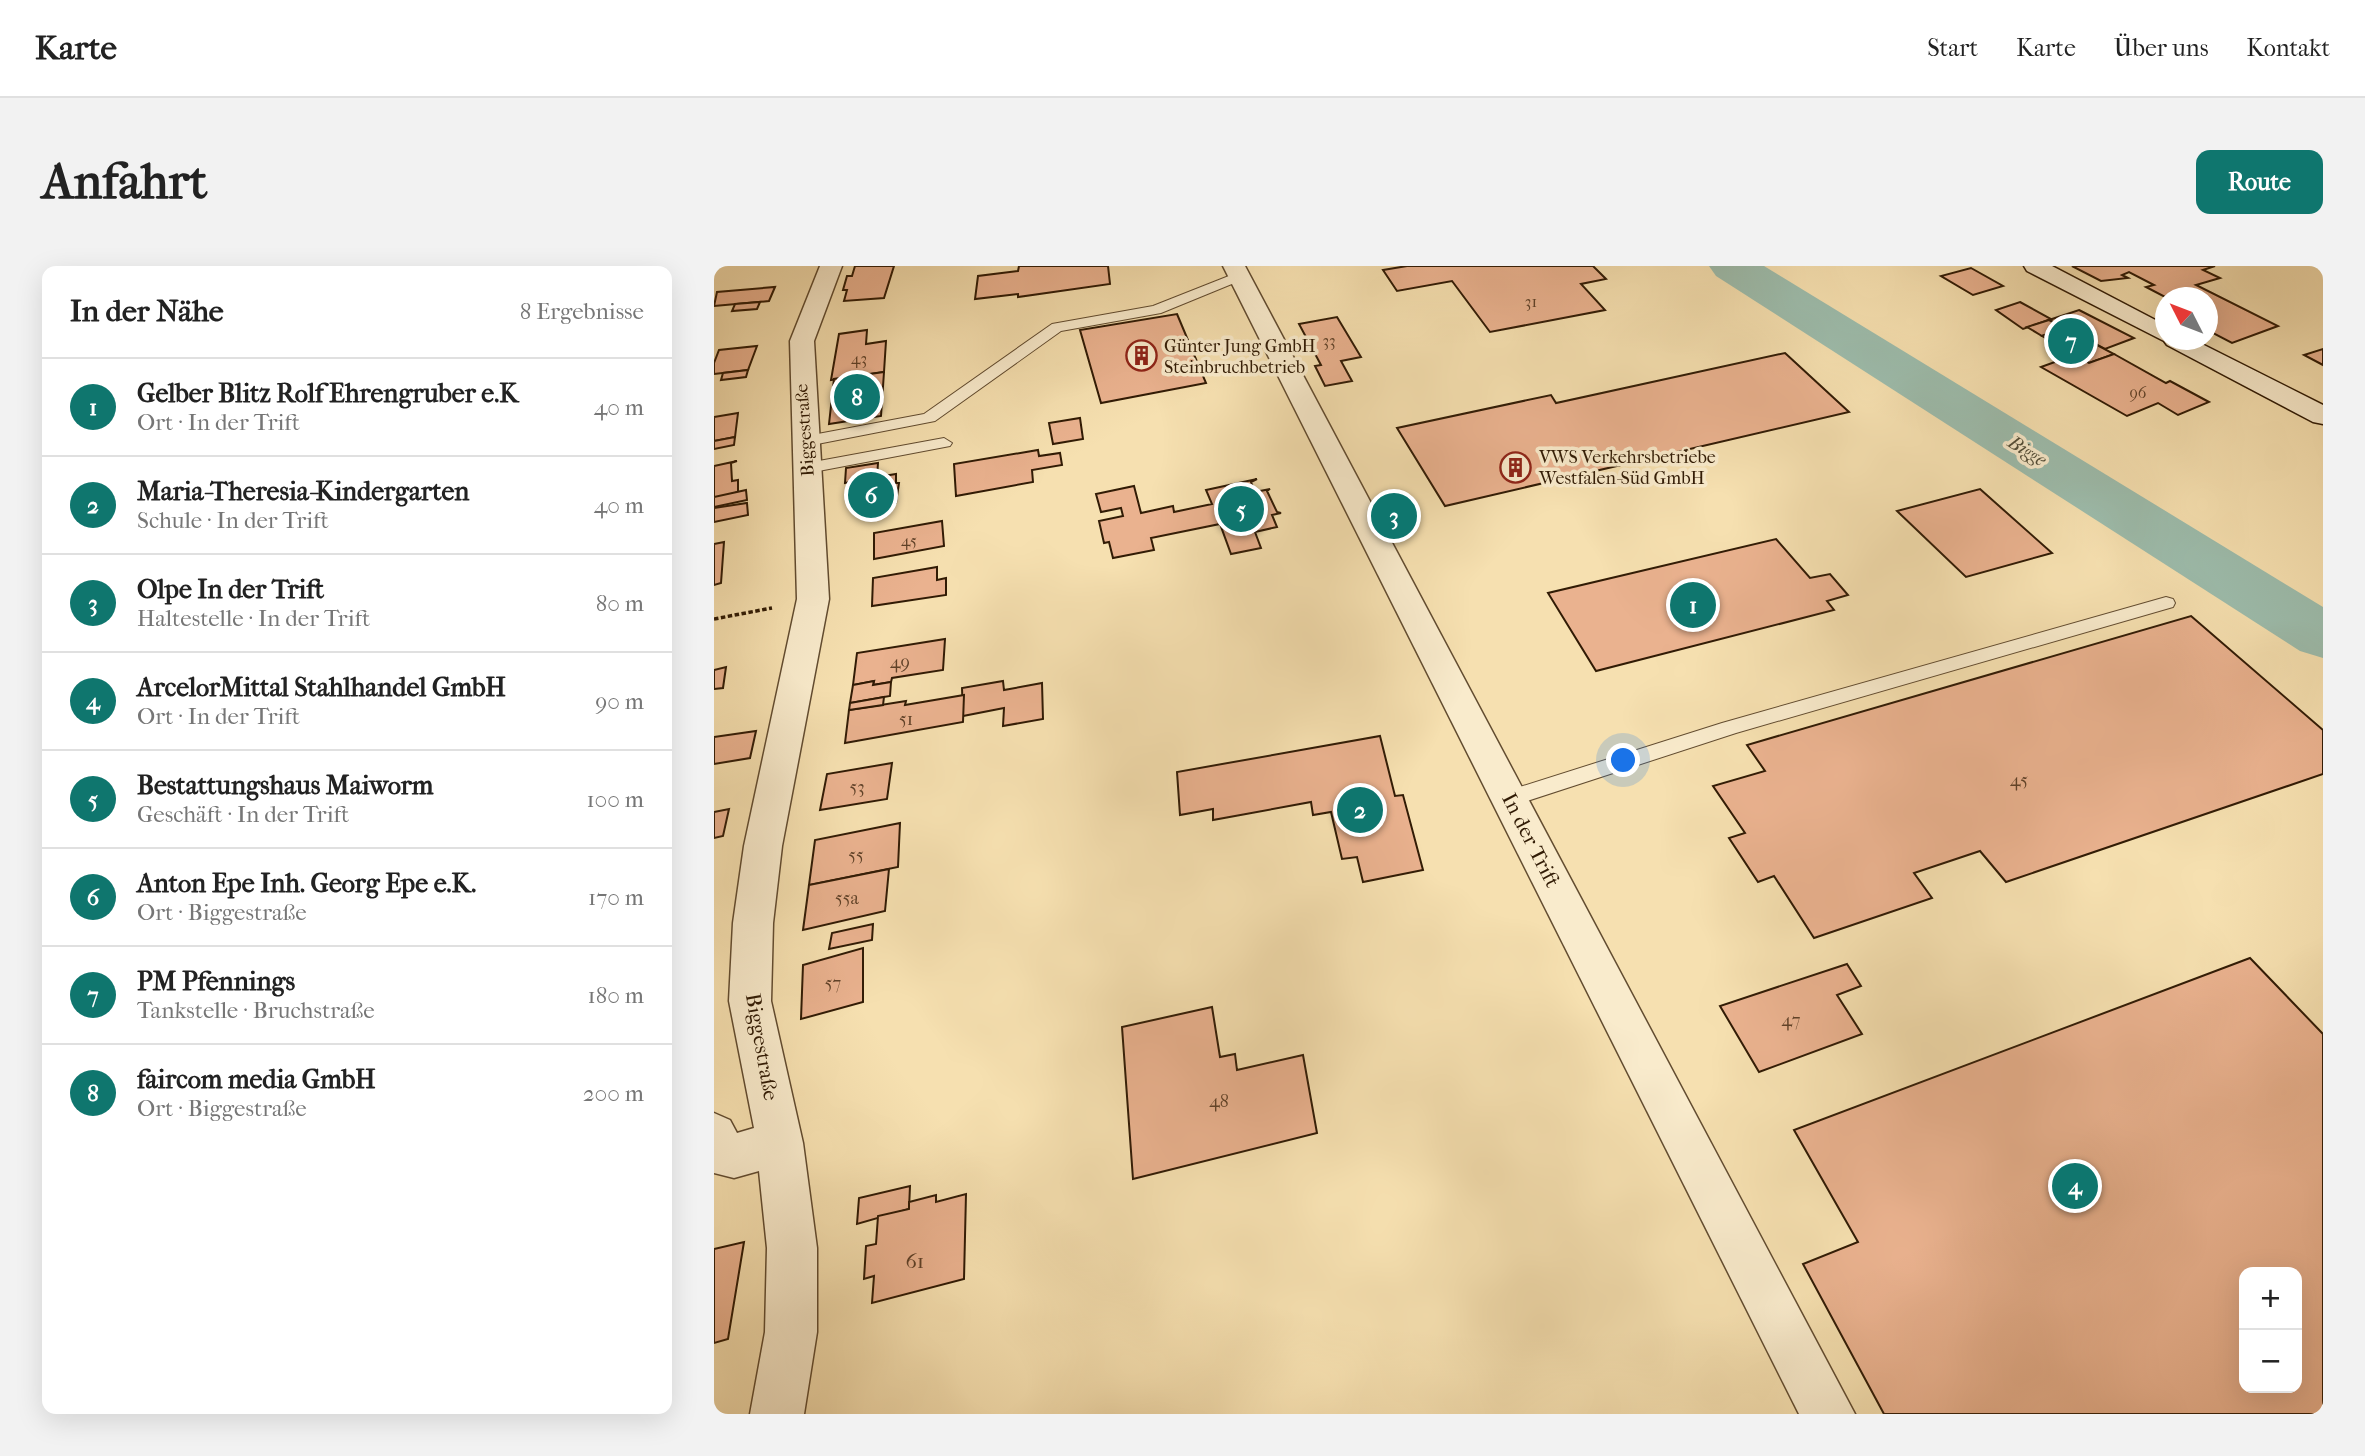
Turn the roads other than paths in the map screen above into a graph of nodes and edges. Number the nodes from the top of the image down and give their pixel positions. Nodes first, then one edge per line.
1 (831, 266) edge
2 (2035, 266) edge
3 (1236, 271) edge
4 (2155, 329) edge
5 (2195, 350) edge
6 (2323, 416) edge
7 (944, 443) dead end
8 (807, 455) junction
9 (2166, 603) dead end
10 (1509, 799) junction
11 (714, 1135) edge
12 (780, 1143) junction
13 (777, 1414) edge
14 (1828, 1414) edge

1 - 8 street, Biggestraße
2 - 4 street
3 - 8 lane
3 - 10 street, In der Trift
5 - 6 street
7 - 8 lane
8 - 12 street, Biggestraße
9 - 10 lane
10 - 14 street, In der Trift
11 - 12 street
12 - 13 street, Biggestraße

